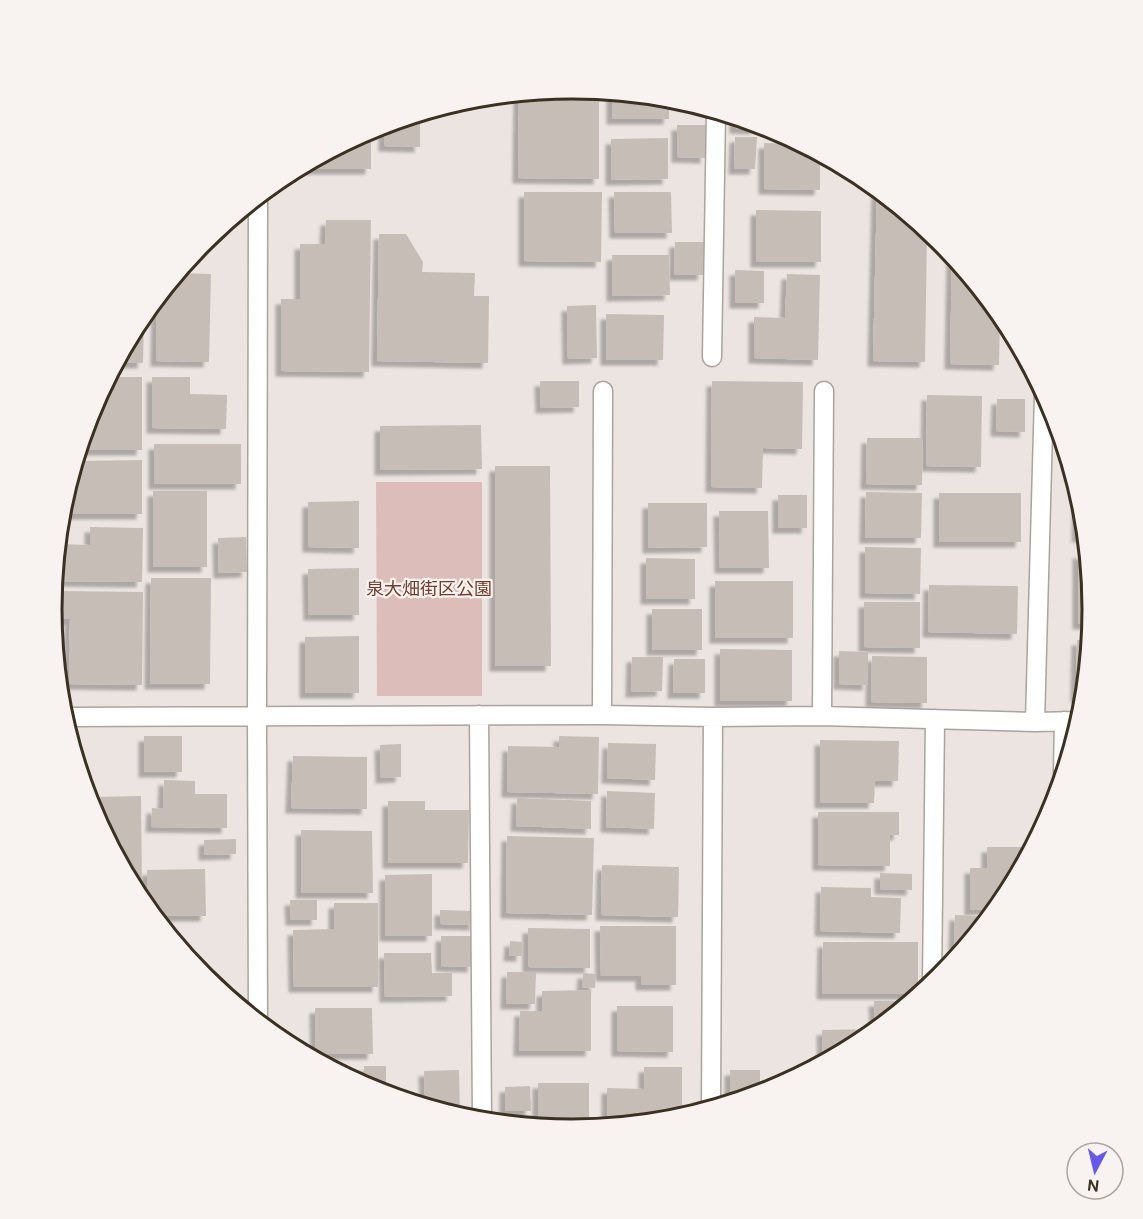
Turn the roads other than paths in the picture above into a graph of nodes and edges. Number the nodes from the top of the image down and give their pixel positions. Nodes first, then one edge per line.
1 (716, 121) edge
2 (258, 207) edge
3 (712, 357) dead end
4 (603, 391) dead end
5 (824, 392) dead end
6 (1043, 415) edge
7 (479, 715) junction
8 (602, 715) junction
9 (256, 716) junction
10 (73, 717) edge
11 (712, 717) junction
12 (822, 717) junction
13 (935, 719) junction
14 (1069, 721) edge
15 (1035, 722) junction
16 (932, 970) edge
17 (258, 1012) edge
18 (711, 1099) edge
19 (482, 1112) edge

1 - 3 street
2 - 9 street
4 - 8 street
5 - 12 street
6 - 15 street
7 - 8 street
7 - 9 street
7 - 19 street
8 - 11 street
9 - 10 street
9 - 17 street
11 - 12 street
11 - 18 street
12 - 13 street
13 - 15 street
13 - 16 street
14 - 15 street

